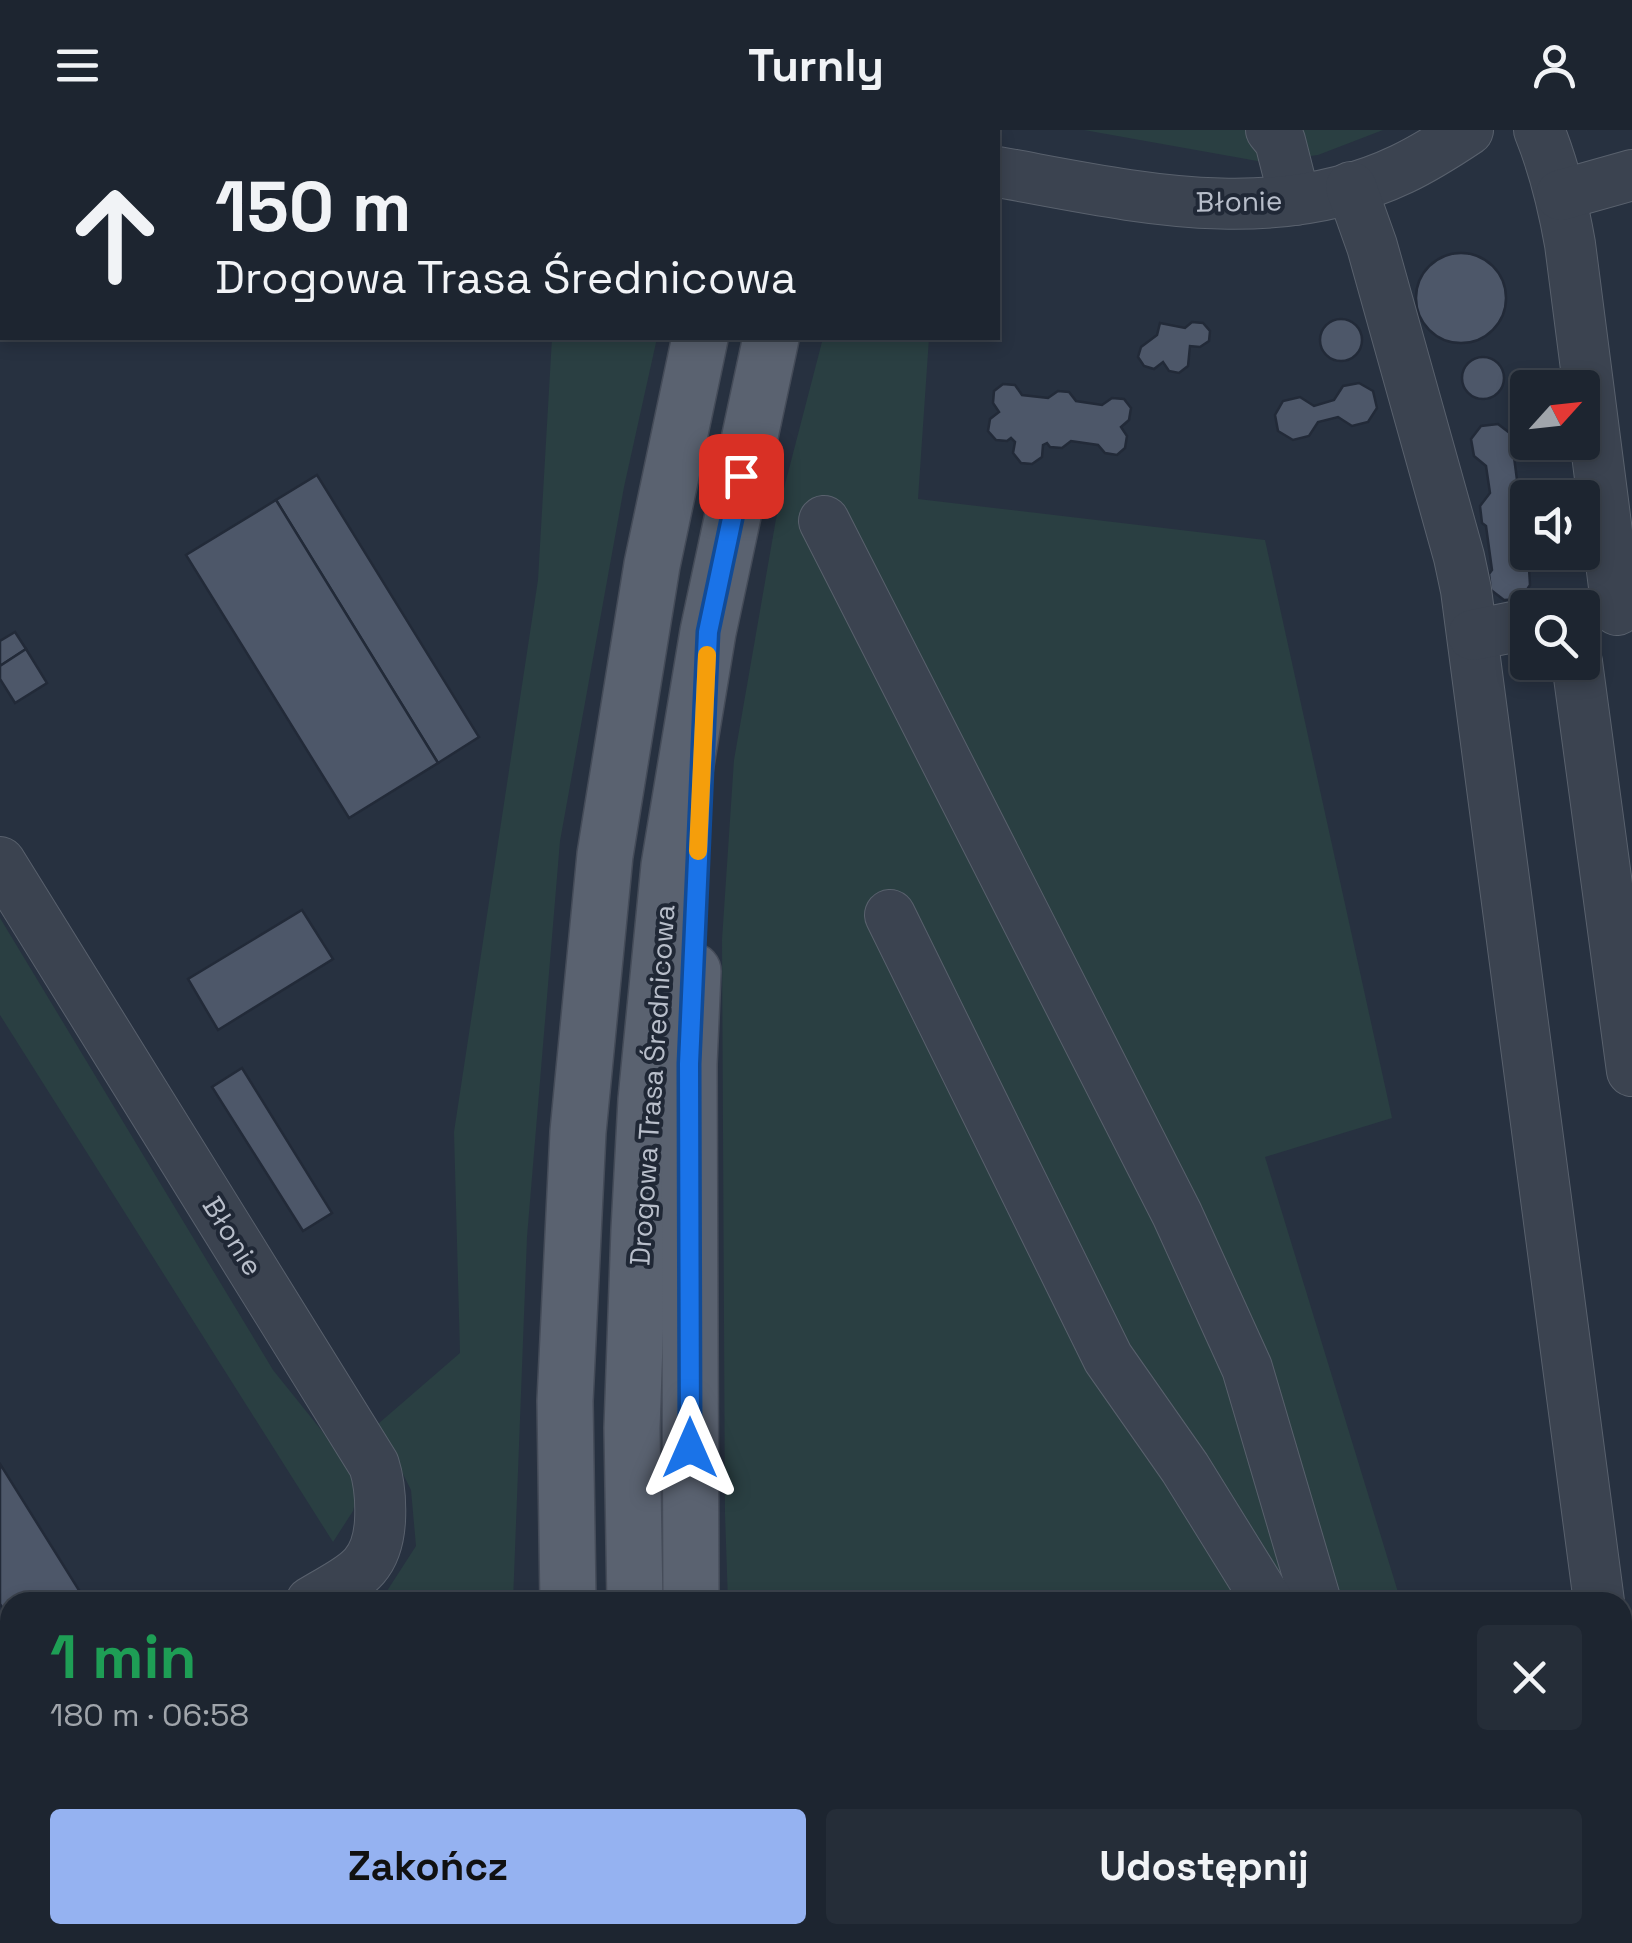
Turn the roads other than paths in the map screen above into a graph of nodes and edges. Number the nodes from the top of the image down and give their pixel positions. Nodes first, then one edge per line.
1 (1271, 130) edge
2 (1468, 130) edge
3 (1538, 130) edge
4 (1000, 172) edge
5 (1632, 176) edge
6 (1351, 187) junction
7 (1561, 195) junction
8 (1296, 200) junction
9 (700, 340) edge
10 (772, 340) edge
11 (824, 522) dead end
12 (1610, 612) edge
13 (1510, 628) edge
14 (708, 632) junction
15 (1472, 635) junction
16 (1579, 680) edge
17 (0, 862) edge
18 (890, 915) dead end
19 (1632, 1070) edge
20 (328, 1592) edge
21 (568, 1592) edge
22 (635, 1592) edge
23 (690, 1592) edge
24 (1262, 1592) edge
25 (1313, 1592) edge
26 (1598, 1592) edge

1 - 8 street
2 - 6 street, Błonie
3 - 7 street
4 - 8 street, Błonie
5 - 7 street
6 - 8 street, Błonie
6 - 15 street
7 - 12 street
9 - 21 main road
10 - 14 main road, Drogowa Trasa Średnicowa
11 - 25 street
13 - 15 street
14 - 22 main road, Drogowa Trasa Średnicowa
14 - 23 main road
15 - 26 street
16 - 19 street
17 - 20 street, Błonie
18 - 24 street

